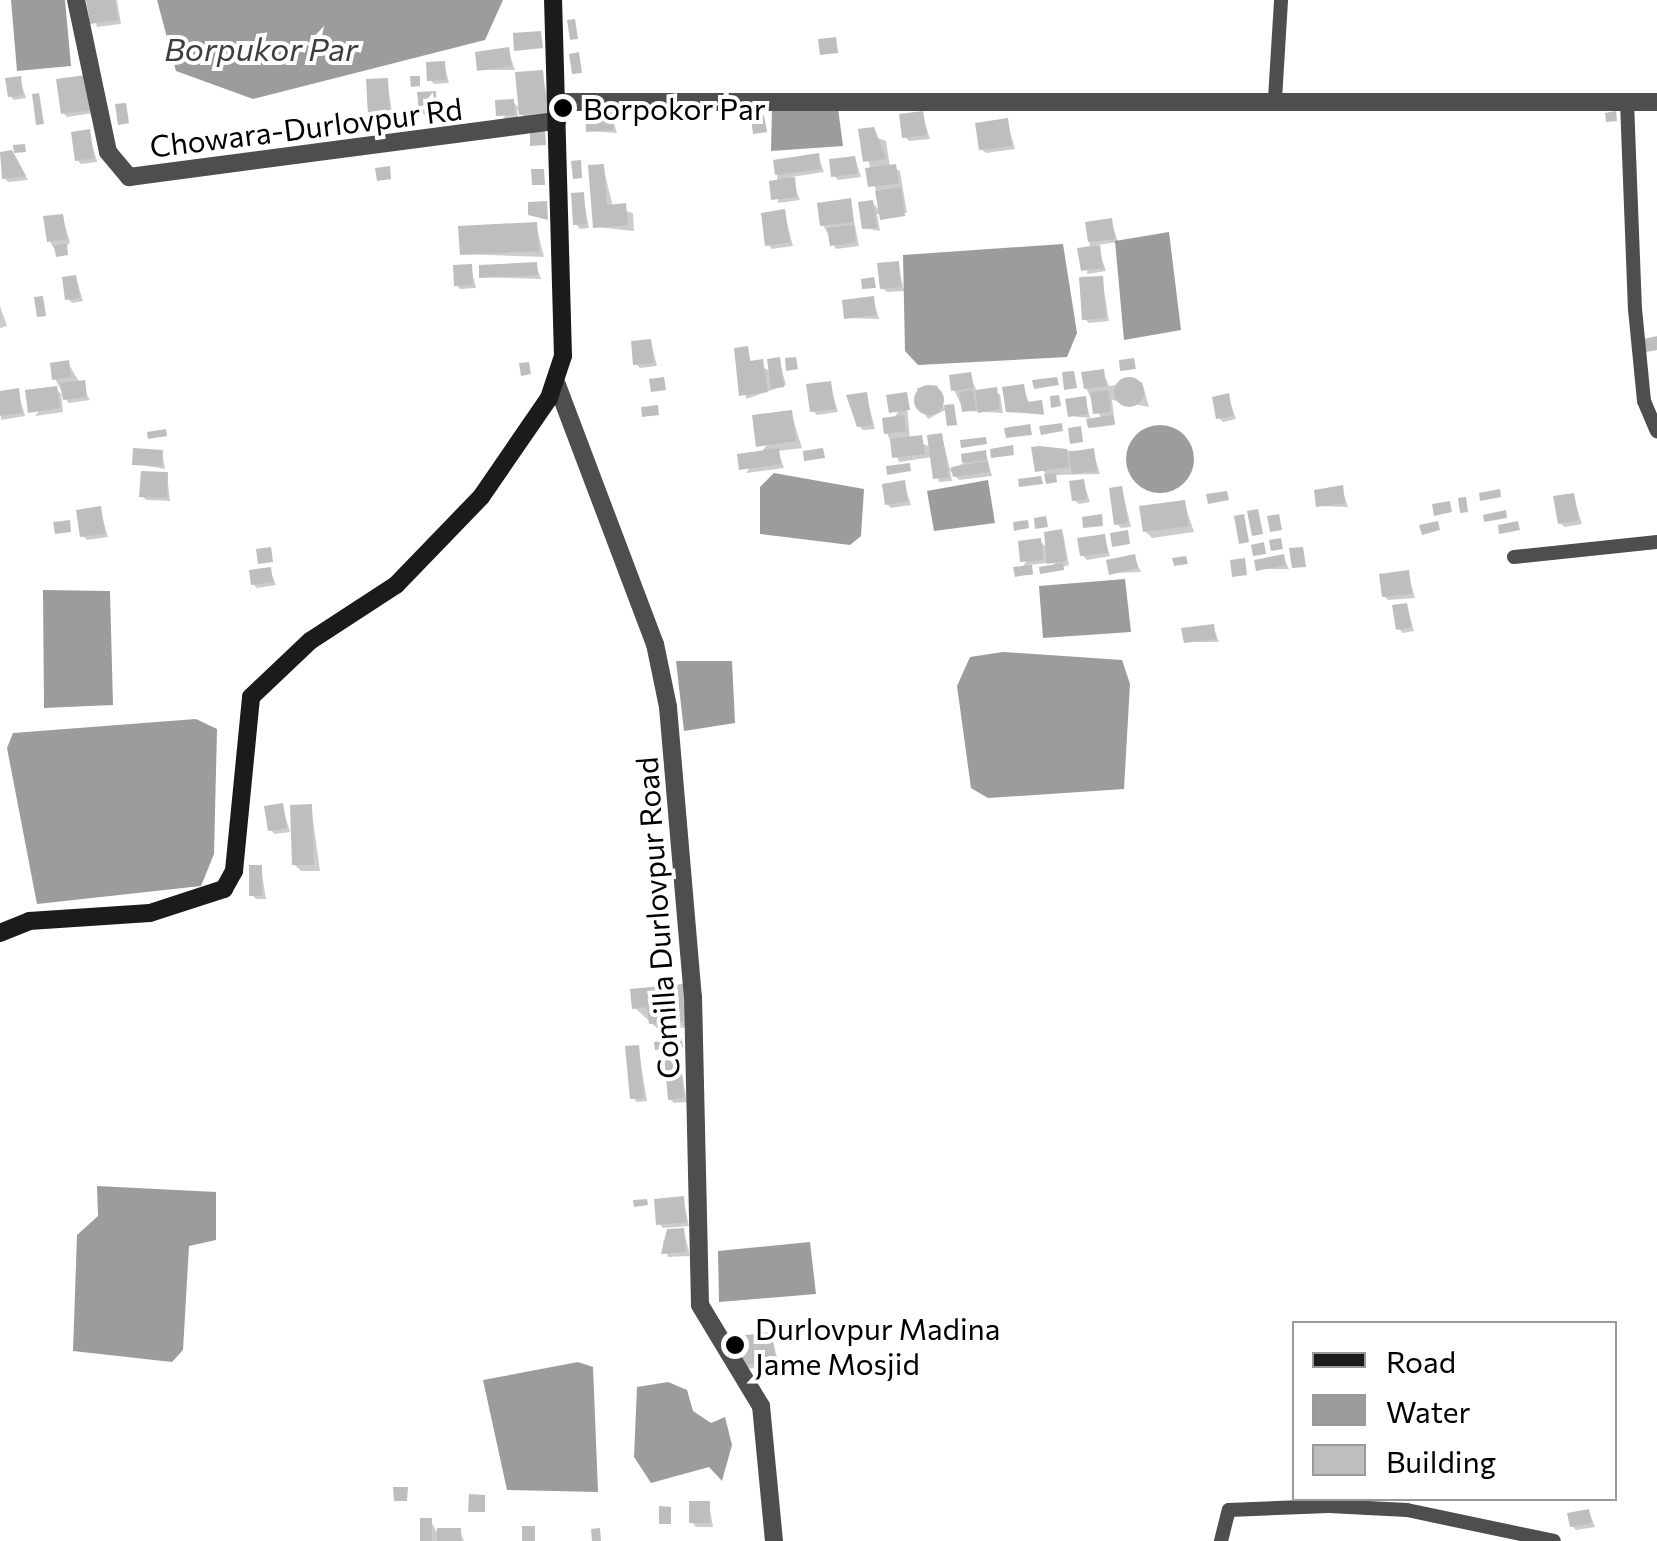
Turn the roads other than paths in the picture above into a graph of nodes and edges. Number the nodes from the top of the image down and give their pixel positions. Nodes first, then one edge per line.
1 (76, 0) edge
2 (554, 0) edge
3 (1282, 0) edge
4 (1275, 99) junction
5 (1627, 102) junction
6 (1657, 102) edge
7 (556, 112) junction
8 (556, 385) junction
9 (1657, 431) edge
10 (1657, 542) edge
11 (1514, 557) dead end
12 (0, 934) edge
13 (774, 1541) edge
14 (1221, 1541) edge
15 (1554, 1541) edge

1 - 7 street, Chowara-Durlovpur Rd
2 - 7 main road
3 - 4 street
4 - 5 street
4 - 7 street
5 - 6 street
5 - 9 street
7 - 8 main road
8 - 12 main road
8 - 13 street, Comilla Durlovpur Road
10 - 11 street
14 - 15 street

